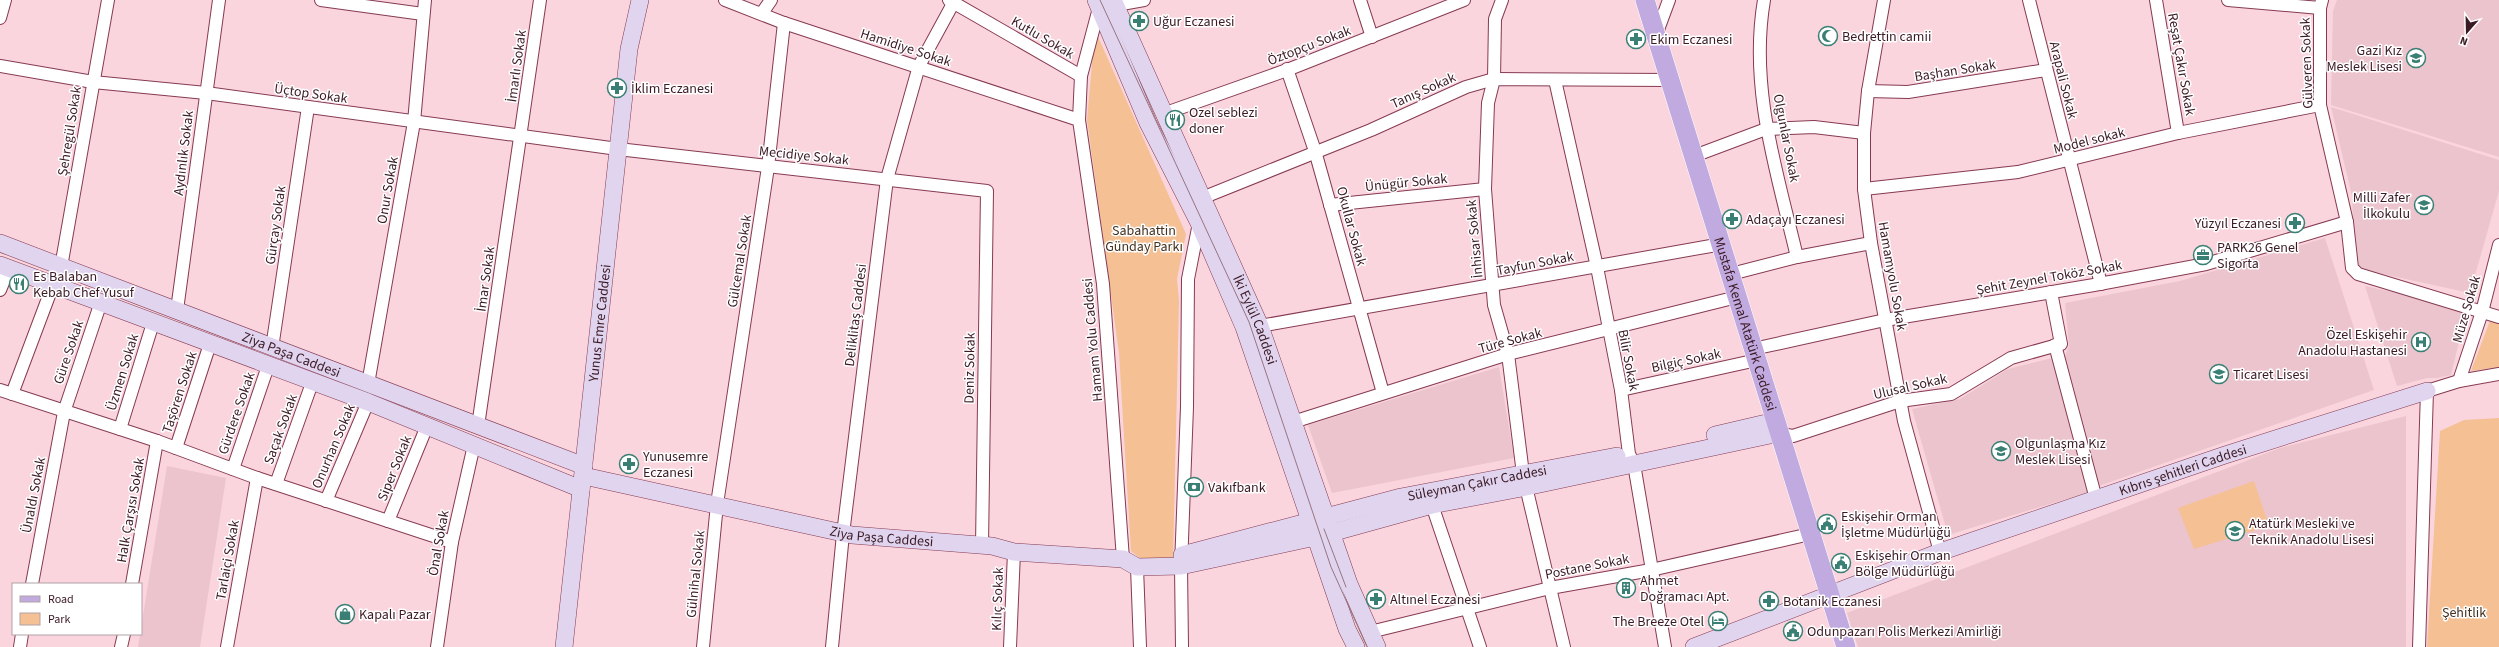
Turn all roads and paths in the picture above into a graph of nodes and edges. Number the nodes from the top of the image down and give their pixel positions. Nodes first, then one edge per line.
1 (5, 0) edge
2 (108, 0) edge
3 (219, 0) edge
4 (321, 0) edge
5 (425, 0) edge
6 (540, 0) edge
7 (640, 0) edge
8 (725, 0) edge
9 (771, 0) edge
10 (1144, 0) edge
11 (1360, 0) edge
12 (1464, 0) edge
13 (1502, 0) edge
14 (1645, 0) edge
15 (1670, 0) edge
16 (1764, 0) edge
17 (1884, 0) edge
18 (2029, 0) edge
19 (2156, 0) edge
20 (2228, 0) edge
21 (952, 1) edge
22 (744, 3) edge
23 (1106, 4) edge
24 (2321, 4) edge
25 (762, 12) junction
26 (423, 14) junction
27 (0, 18) edge
28 (784, 23) junction
29 (1656, 35) junction
30 (1372, 36) junction
31 (0, 66) edge
32 (919, 66) junction
33 (1287, 69) junction
34 (2046, 70) junction
35 (1081, 76) junction
36 (1494, 79) junction
37 (1555, 80) junction
38 (1671, 80) junction
39 (93, 82) junction
40 (1868, 91) junction
41 (206, 93) junction
42 (2320, 105) junction
43 (308, 107) junction
44 (1164, 114) junction
45 (1079, 120) junction
46 (414, 122) junction
47 (1766, 129) junction
48 (2178, 133) junction
49 (1864, 134) junction
50 (521, 137) junction
51 (618, 149) junction
52 (1316, 151) junction
53 (1694, 156) junction
54 (2070, 161) junction
55 (768, 167) junction
56 (887, 179) junction
57 (1485, 188) junction
58 (1864, 189) junction
59 (987, 191) joint
60 (1202, 198) junction
61 (1330, 205) junction
62 (2347, 222) junction
63 (1199, 223) junction
64 (0, 243) edge
65 (1871, 243) junction
66 (1722, 244) junction
67 (2499, 245) edge
68 (1798, 257) junction
69 (4, 266) edge
70 (61, 267) junction
71 (1597, 267) junction
72 (1731, 274) junction
73 (2101, 284) junction
74 (53, 285) junction
75 (1493, 286) junction
76 (0, 290) edge
77 (2051, 292) junction
78 (1737, 296) junction
79 (101, 302) junction
80 (1358, 307) junction
81 (177, 310) junction
82 (2482, 312) junction
83 (2499, 317) edge
84 (1885, 320) junction
85 (153, 323) junction
86 (1260, 326) junction
87 (1608, 330) junction
88 (210, 344) junction
89 (2055, 345) junction
90 (272, 348) junction
91 (1508, 354) junction
92 (1755, 354) junction
93 (268, 366) junction
94 (2499, 374) edge
95 (2459, 381) junction
96 (312, 384) junction
97 (368, 384) junction
98 (0, 390) edge
99 (1621, 390) junction
100 (2427, 391) junction
101 (1383, 393) junction
102 (12, 394) junction
103 (1900, 401) junction
104 (368, 402) junction
105 (64, 412) junction
106 (1293, 422) junction
107 (427, 426) junction
108 (478, 426) junction
109 (1777, 427) junction
110 (120, 429) junction
111 (157, 441) junction
112 (474, 445) junction
113 (176, 448) junction
114 (1632, 459) junction
115 (233, 469) junction
116 (583, 477) junction
117 (257, 478) junction
118 (1524, 481) junction
119 (276, 484) junction
120 (2096, 499) junction
121 (326, 501) junction
122 (718, 504) junction
123 (1432, 505) junction
124 (1318, 518) junction
125 (388, 521) junction
126 (843, 534) junction
127 (1810, 534) junction
128 (1323, 535) junction
129 (452, 542) junction
130 (982, 546) junction
131 (1014, 552) junction
132 (1940, 552) junction
133 (1181, 561) junction
134 (1130, 563) junction
135 (1651, 570) junction
136 (32, 583) edge
137 (132, 583) edge
138 (1550, 588) junction
139 (1828, 595) junction
140 (1467, 609) junction
141 (22, 635) edge
142 (124, 635) edge
143 (1374, 640) edge
144 (20, 647) edge
145 (122, 647) edge
146 (227, 647) edge
147 (437, 647) edge
148 (564, 647) edge
149 (703, 647) edge
150 (832, 647) edge
151 (1010, 647) edge
152 (1140, 647) edge
153 (1182, 647) edge
154 (1356, 647) edge
155 (1480, 647) edge
156 (1564, 647) edge
157 (1665, 647) edge
158 (1694, 647) edge
159 (1846, 647) edge
160 (2419, 647) edge

1 - 27 street
2 - 39 street, Şehregül Sokak
3 - 41 street, Aydınlık Sokak
4 - 26 street
5 - 26 street, Onur Sokak
6 - 50 street, İmarlı Sokak
7 - 51 main road, Yunus Emre Caddesi
8 - 22 street, Hamidiye Sokak
9 - 25 street
10 - 23 street
11 - 30 street
12 - 30 street, Öztopçu Sokak
13 - 36 street, İnhisar Sokak
14 - 29 main road, Mustafa Kemal Atatürk Caddesi
15 - 29 street
16 - 47 street, Olgunlar Sokak
17 - 40 street, Hamamyolu Sokak
18 - 34 street, Arapali Sokak
19 - 48 street, Reşat Çakır Sokak
20 - 24 street
21 - 32 street, Deliklitaş Caddesi
21 - 35 street, Kutlu Sokak
22 - 25 street, Hamidiye Sokak
23 - 35 street, Hamam Yolu Caddesi
23 - 44 main road, İki Eylül Caddesi
23 - 63 main road, İki Eylül Caddesi
24 - 42 street, Gülveren Sokak
25 - 28 street, Hamidiye Sokak
26 - 46 street, Onur Sokak
28 - 32 street, Hamidiye Sokak
28 - 55 street, Gülcemal Sokak
29 - 38 main road, Mustafa Kemal Atatürk Caddesi
30 - 33 street, Öztopçu Sokak
31 - 39 street, Üçtop Sokak
32 - 45 street, Hamidiye Sokak
32 - 56 street, Deliklitaş Caddesi
33 - 44 street, Öztopçu Sokak
33 - 52 street, Okullar Sokak
34 - 40 street, Başhan Sokak
34 - 54 street, Arapali Sokak
35 - 45 street, Hamam Yolu Caddesi
36 - 37 street, Tanış Sokak
36 - 52 street, Tanış Sokak
36 - 57 street, İnhisar Sokak
37 - 38 street, Tanış Sokak
37 - 71 street, Bilir Sokak
38 - 53 main road, Mustafa Kemal Atatürk Caddesi
39 - 41 street, Üçtop Sokak
39 - 70 street, Şehregül Sokak
40 - 49 street, Hamamyolu Sokak
41 - 43 street, Üçtop Sokak
41 - 81 street, Aydınlık Sokak
42 - 48 street, Model sokak
42 - 62 street, Gülveren Sokak
43 - 46 street, Üçtop Sokak
43 - 90 street, Gürçay Sokak
44 - 60 main road, İki Eylül Caddesi
45 - 134 street, Hamam Yolu Caddesi
46 - 50 street, Üçtop Sokak
46 - 97 street, Onur Sokak
47 - 49 street
47 - 53 street
47 - 68 street, Olgunlar Sokak
48 - 54 street, Model sokak
49 - 58 street, Hamamyolu Sokak
50 - 51 street, Üçtop Sokak
50 - 108 street, İmar Sokak
51 - 55 street, Mecidiye Sokak
51 - 116 main road, Yunus Emre Caddesi
52 - 60 street, Tanış Sokak
52 - 61 street, Okullar Sokak
53 - 66 main road, Mustafa Kemal Atatürk Caddesi
54 - 58 street, Model sokak
54 - 73 street, Arapali Sokak
55 - 56 street, Mecidiye Sokak
55 - 122 street, Gülcemal Sokak
56 - 59 street, Mecidiye Sokak
56 - 126 street, Deliklitaş Caddesi
57 - 61 street, Ünügür Sokak
57 - 75 street, İnhisar Sokak
58 - 65 street, Hamamyolu Sokak
59 - 130 street, Deniz Sokak
60 - 86 main road, İki Eylül Caddesi
61 - 80 street, Okullar Sokak
62 - 73 street, Şehit Zeynel Toköz Sokak
62 - 82 street, Gülveren Sokak
63 - 124 main road, İki Eylül Caddesi
63 - 133 street
64 - 70 main road, Ziya Paşa Caddesi
65 - 68 street
65 - 84 street, Hamamyolu Sokak
66 - 71 street, Tayfun Sokak
66 - 72 main road, Mustafa Kemal Atatürk Caddesi
67 - 82 street, Müze Sokak
68 - 72 street
69 - 74 main road, Ziya Paşa Caddesi
69 - 76 street
70 - 81 main road, Ziya Paşa Caddesi
71 - 75 street, Tayfun Sokak
71 - 87 street, Bilir Sokak
72 - 78 main road, Mustafa Kemal Atatürk Caddesi
73 - 77 street, Şehit Zeynel Toköz Sokak
74 - 79 main road, Ziya Paşa Caddesi
74 - 102 street
75 - 80 street, Tayfun Sokak
75 - 91 street, İnhisar Sokak
77 - 84 street, Şehit Zeynel Toköz Sokak
77 - 89 street
78 - 87 street, Türe Sokak
78 - 92 main road, Mustafa Kemal Atatürk Caddesi
79 - 85 main road, Ziya Paşa Caddesi
79 - 105 street, Güre Sokak
80 - 86 street, Tayfun Sokak
80 - 101 street, Okullar Sokak
81 - 90 main road, Ziya Paşa Caddesi
82 - 83 street
82 - 95 street, Müze Sokak
84 - 92 street, Şehit Zeynel Toköz Sokak
84 - 103 street, Hamamyolu Sokak
85 - 88 main road, Ziya Paşa Caddesi
85 - 110 street, Üzmen Sokak
86 - 106 main road, İki Eylül Caddesi
87 - 91 street, Türe Sokak
87 - 99 street, Bilir Sokak
88 - 93 main road, Ziya Paşa Caddesi
88 - 113 street, Taşören Sokak
89 - 103 street, Ulusal Sokak
89 - 120 street
90 - 97 main road, Ziya Paşa Caddesi
91 - 101 street, Türe Sokak
91 - 118 street, İnhisar Sokak
92 - 99 street, Bilgiç Sokak
92 - 109 main road, Mustafa Kemal Atatürk Caddesi
93 - 96 main road, Ziya Paşa Caddesi
93 - 115 street, Gürdere Sokak
94 - 95 street
95 - 100 street
96 - 104 main road, Ziya Paşa Caddesi
96 - 119 street, Saçak Sokak
97 - 108 main road, Ziya Paşa Caddesi
98 - 102 street
99 - 114 street, Bilir Sokak
100 - 120 main road, Kıbrıs şehitleri Caddesi
100 - 160 street
101 - 106 street, Türe Sokak
102 - 105 street
103 - 109 street, Ulusal Sokak
103 - 132 street, Hamamyolu Sokak
104 - 107 main road, Ziya Paşa Caddesi
104 - 121 street, Onurhan Sokak
105 - 110 street
105 - 136 street, Ünaldı Sokak
106 - 124 main road, İki Eylül Caddesi
107 - 112 main road, Ziya Paşa Caddesi
107 - 125 street, Siper Sokak
108 - 116 main road, Ziya Paşa Caddesi
109 - 114 main road, Süleyman Çakır Caddesi
109 - 127 main road, Mustafa Kemal Atatürk Caddesi
110 - 111 street
111 - 113 street
111 - 137 street, Halk Çarşısı Sokak
112 - 116 main road, Ziya Paşa Caddesi
112 - 129 street, Önal Sokak
113 - 115 street
114 - 118 main road, Süleyman Çakır Caddesi
114 - 135 street, Bilir Sokak
115 - 117 street
116 - 122 main road, Ziya Paşa Caddesi
116 - 148 main road, Yunus Emre Caddesi
117 - 119 street
117 - 146 street, Tarlaiçi Sokak
118 - 123 main road, Süleyman Çakır Caddesi
118 - 124 main road, Süleyman Çakır Caddesi
118 - 138 street, İnhisar Sokak
119 - 121 street
120 - 132 main road, Kıbrıs şehitleri Caddesi
121 - 125 street
122 - 126 main road, Ziya Paşa Caddesi
122 - 149 street, Gülnihal Sokak
123 - 128 main road, Süleyman Çakır Caddesi
123 - 140 street
124 - 128 main road, İki Eylül Caddesi
124 - 133 main road, Süleyman Çakır Caddesi
125 - 129 street
126 - 130 main road, Ziya Paşa Caddesi
126 - 150 street, Deliklitaş Caddesi
127 - 135 street, Postane Sokak
127 - 139 main road, Mustafa Kemal Atatürk Caddesi
128 - 133 main road, Süleyman Çakır Caddesi
128 - 143 main road, İki Eylül Caddesi
128 - 154 main road, İki Eylül Caddesi
129 - 147 street, Önal Sokak
130 - 131 main road, Ziya Paşa Caddesi
131 - 134 main road, Ziya Paşa Caddesi
131 - 151 street, Kılıç Sokak
132 - 139 main road
133 - 134 main road, Ziya Paşa Caddesi
133 - 153 street
134 - 152 street, Hamam Yolu Caddesi
135 - 138 street, Postane Sokak
135 - 157 street, Bilir Sokak
138 - 140 street, Postane Sokak
138 - 156 street, İnhisar Sokak
139 - 158 main road
139 - 159 main road, Mustafa Kemal Atatürk Caddesi
140 - 143 street, Postane Sokak
140 - 155 street
141 - 144 street
142 - 145 street

